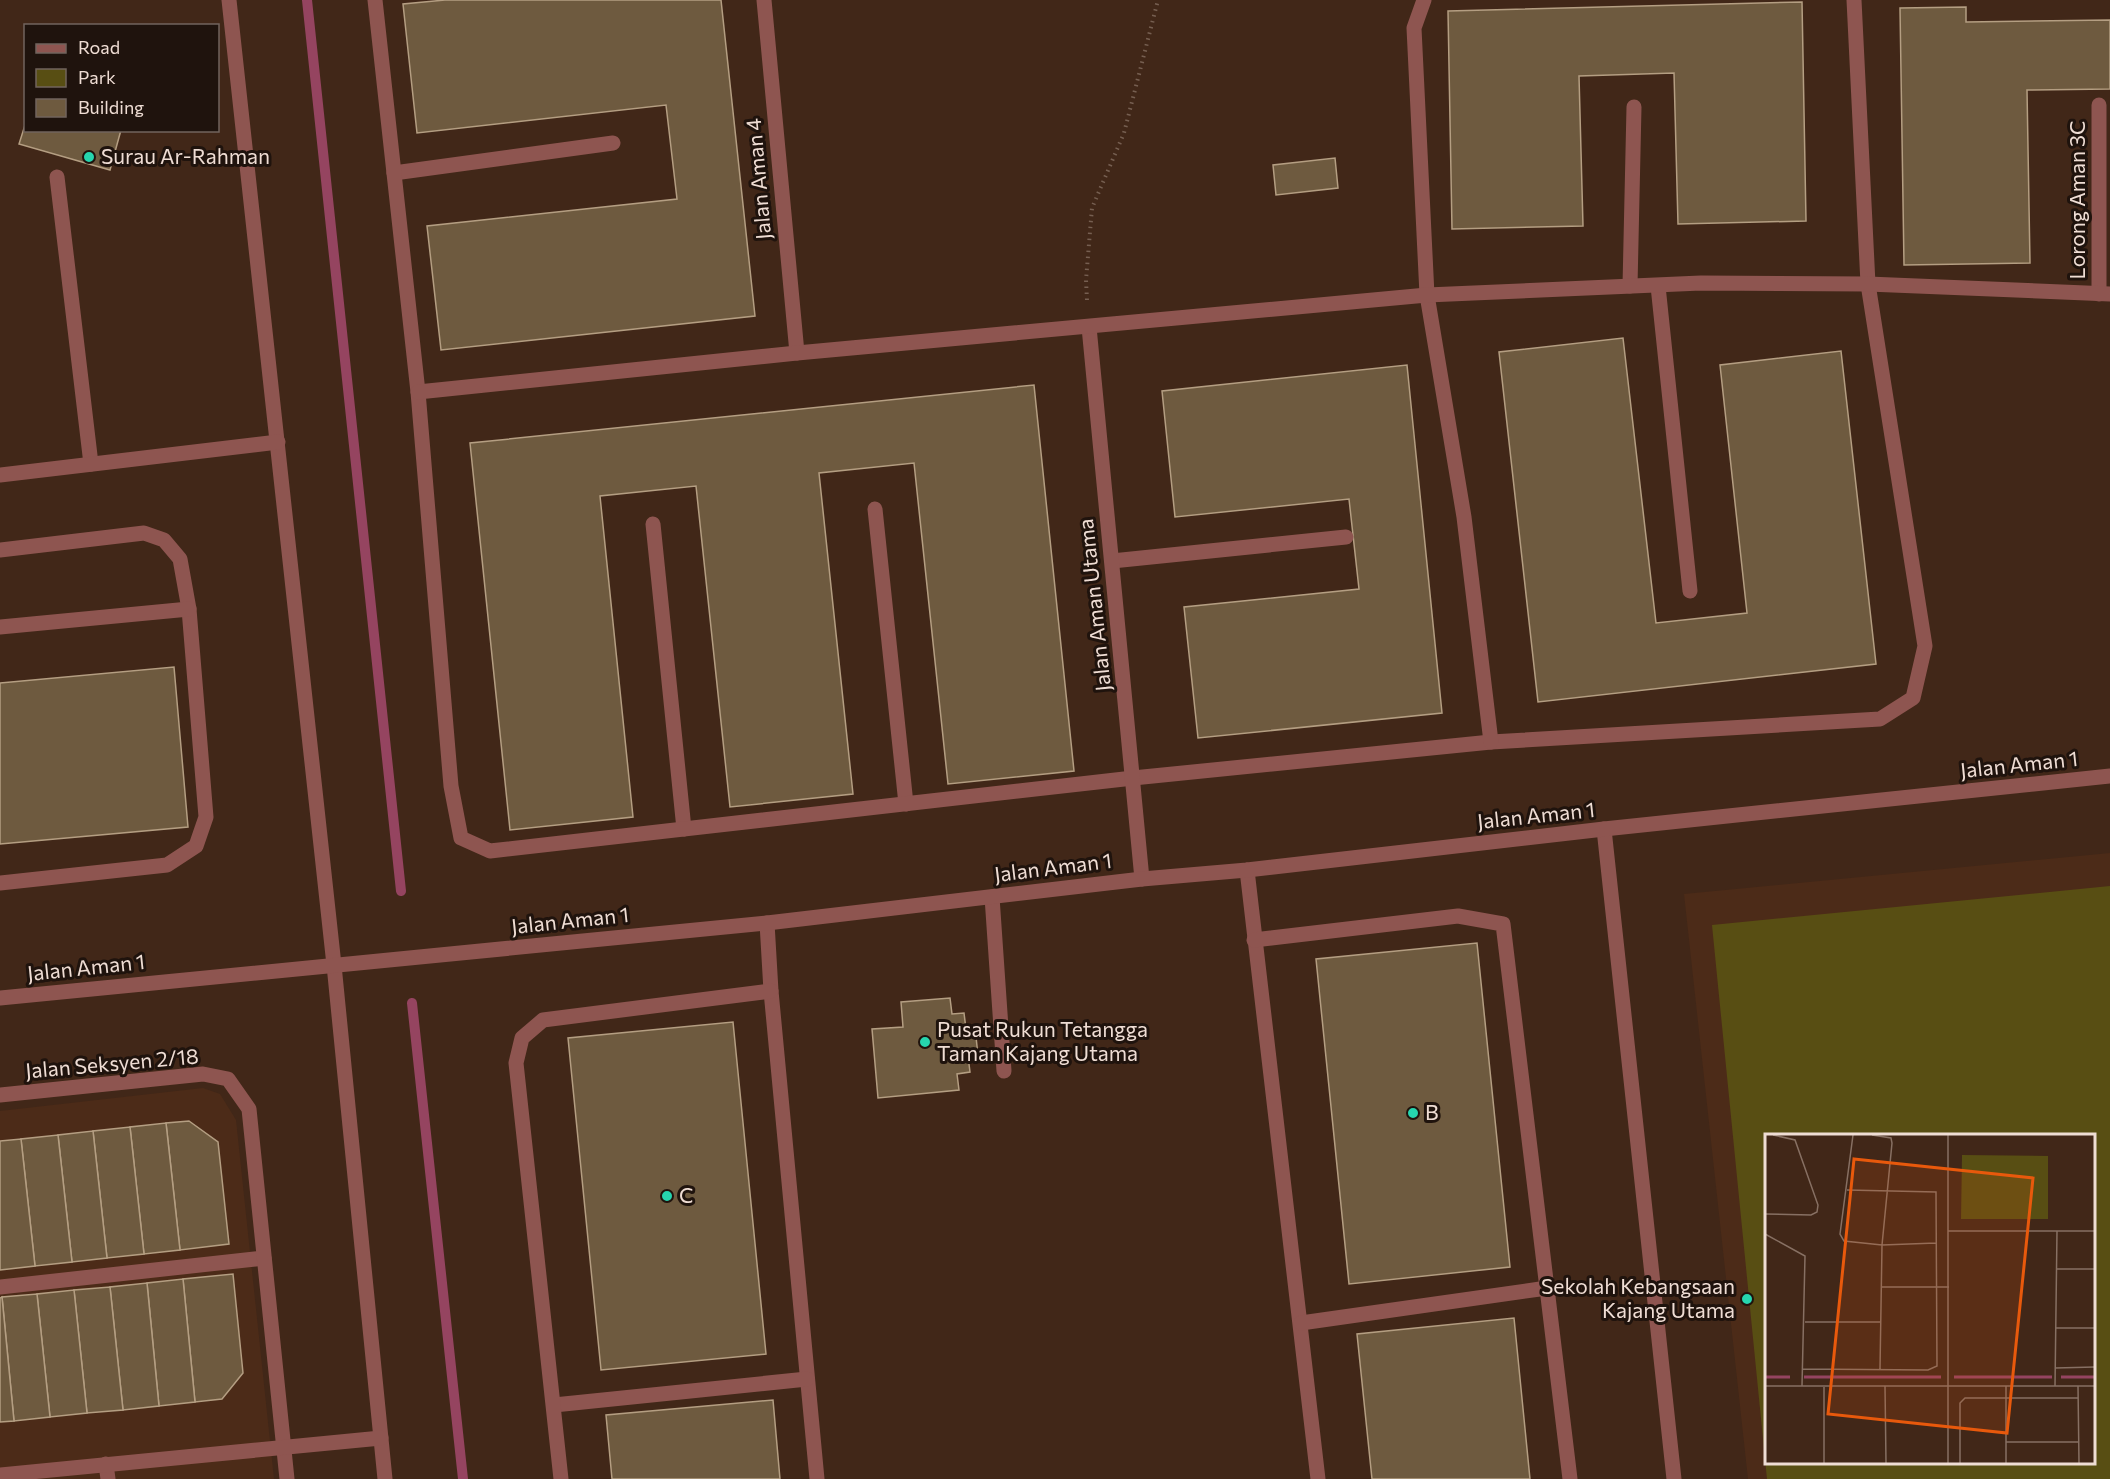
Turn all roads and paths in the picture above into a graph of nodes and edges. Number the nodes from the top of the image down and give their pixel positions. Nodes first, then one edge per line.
1 (229, 0) edge
2 (375, 0) edge
3 (764, 0) edge
4 (1158, 0) edge
5 (1424, 0) edge
6 (1854, 0) edge
7 (2099, 105) dead end
8 (1634, 107) dead end
9 (613, 143) dead end
10 (394, 174) junction
11 (57, 177) dead end
12 (1868, 284) junction
13 (1630, 286) junction
14 (1658, 286) junction
15 (2105, 294) edge
16 (1428, 295) junction
17 (1089, 327) junction
18 (797, 353) junction
19 (418, 392) junction
20 (278, 442) junction
21 (91, 464) junction
22 (0, 474) edge
23 (875, 509) dead end
24 (653, 524) dead end
25 (1346, 537) dead end
26 (0, 550) edge
27 (1112, 561) junction
28 (1690, 591) dead end
29 (189, 609) junction
30 (0, 627) edge
31 (1491, 742) junction
32 (2110, 777) edge
33 (1132, 778) junction
34 (906, 804) junction
35 (684, 829) junction
36 (1604, 829) junction
37 (1246, 870) junction
38 (1142, 879) junction
39 (0, 883) edge
40 (992, 897) junction
41 (767, 923) junction
42 (1254, 939) junction
43 (334, 965) junction
44 (771, 991) junction
45 (0, 998) edge
46 (1004, 1071) dead end
47 (0, 1095) edge
48 (264, 1258) junction
49 (0, 1287) edge
50 (1547, 1288) junction
51 (1301, 1323) junction
52 (807, 1380) junction
53 (554, 1406) junction
54 (381, 1438) junction
55 (284, 1447) junction
56 (107, 1472) edge
57 (0, 1474) edge
58 (287, 1479) edge
59 (385, 1479) edge
60 (561, 1479) edge
61 (817, 1479) edge
62 (1318, 1479) edge
63 (1570, 1479) edge
64 (1674, 1479) edge

1 - 20 street
2 - 10 street
3 - 18 street, Jalan Aman 4
4 - 17 path
5 - 16 street
6 - 12 street
7 - 15 street, Lorong Aman 3C
8 - 13 street
9 - 10 street
10 - 19 street
11 - 21 street
12 - 14 street
12 - 15 street
12 - 31 street
13 - 14 street
13 - 16 street
14 - 28 street
16 - 17 street
16 - 31 street
17 - 18 street
17 - 27 street, Jalan Aman Utama
18 - 19 street
19 - 35 street
20 - 21 street
20 - 43 street
21 - 22 street
23 - 34 street
24 - 35 street
25 - 27 street
26 - 29 street
27 - 33 street, Jalan Aman Utama
29 - 30 street
29 - 39 street
31 - 33 street
32 - 36 street, Jalan Aman 1
33 - 34 street
33 - 38 street, Jalan Aman Utama
34 - 35 street
36 - 37 street, Jalan Aman 1
36 - 64 street
37 - 38 street, Jalan Aman 1
37 - 42 street
38 - 40 street, Jalan Aman 1
40 - 41 street, Jalan Aman 1
40 - 46 street
41 - 43 street, Jalan Aman 1
41 - 44 street
42 - 50 street
42 - 51 street
43 - 45 street, Jalan Aman 1
43 - 54 street
44 - 52 street
44 - 53 street
47 - 48 street, Jalan Seksyen 2/18
48 - 49 street
48 - 55 street
50 - 51 street
50 - 63 street
51 - 62 street
52 - 53 street
52 - 61 street
53 - 60 street
54 - 55 street
54 - 59 street
55 - 56 street
55 - 58 street
56 - 57 street

